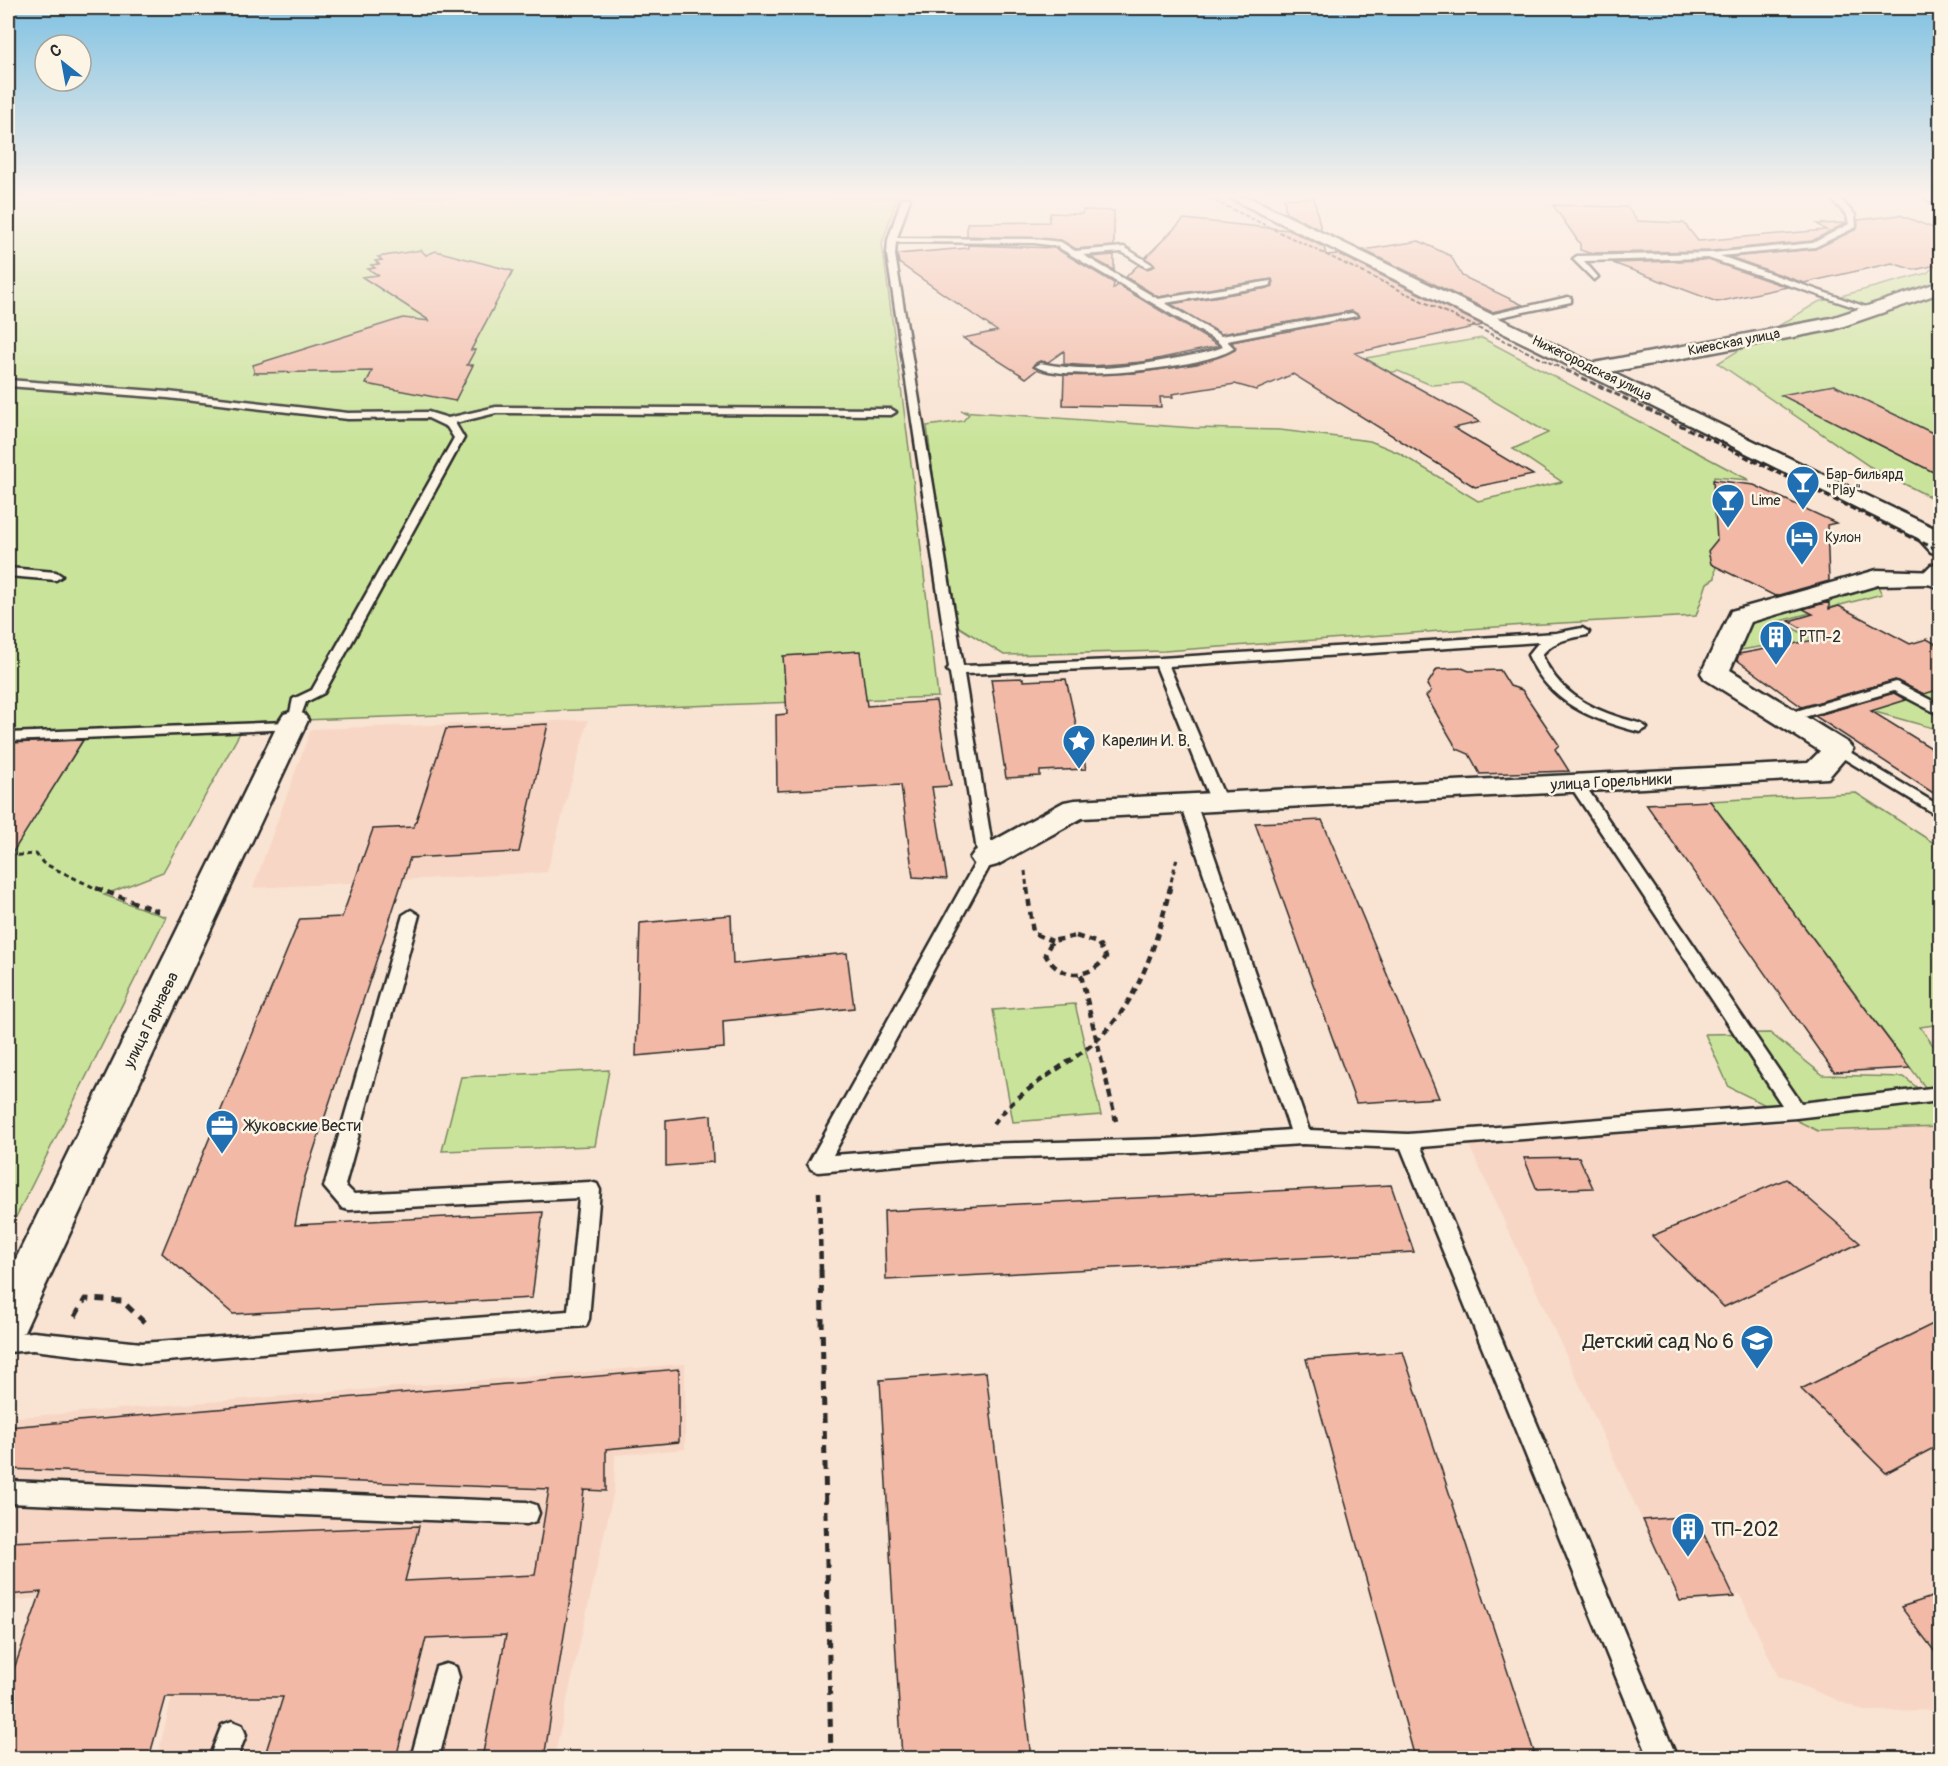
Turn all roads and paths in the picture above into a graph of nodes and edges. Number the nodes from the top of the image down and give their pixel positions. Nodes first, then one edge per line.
1 (895, 280) edge
2 (1122, 280) edge
3 (1410, 280) edge
4 (1782, 280) edge
5 (1268, 283) dead end
6 (1941, 287) edge
7 (1568, 300) dead end
8 (1157, 302) junction
9 (1869, 311) junction
10 (1352, 316) dead end
11 (1486, 317) junction
12 (1220, 339) junction
13 (1040, 366) dead end
14 (1594, 369) junction
15 (8, 383) edge
16 (891, 412) dead end
17 (448, 422) junction
18 (1941, 547) edge
19 (8, 572) edge
20 (56, 576) dead end
21 (1938, 576) edge
22 (1582, 632) dead end
23 (1556, 637) junction
24 (1161, 662) junction
25 (954, 670) junction
26 (1941, 711) edge
27 (1787, 718) junction
28 (293, 723) junction
29 (1640, 728) dead end
30 (8, 737) edge
31 (1838, 749) junction
32 (1577, 784) junction
33 (1219, 802) junction
34 (1189, 805) junction
35 (1941, 812) edge
36 (1020, 839) junction
37 (8, 856) edge
38 (986, 858) junction
39 (411, 915) dead end
40 (170, 916) dead end
41 (1052, 941) junction
42 (1081, 975) junction
43 (1098, 1040) junction
44 (1941, 1094) edge
45 (1796, 1111) junction
46 (1302, 1137) junction
47 (1408, 1141) junction
48 (1122, 1145) junction
49 (978, 1151) junction
50 (818, 1164) junction
51 (8, 1319) edge
52 (8, 1343) edge
53 (8, 1492) edge
54 (527, 1513) dead end
55 (446, 1677) dead end
56 (425, 1758) edge
57 (831, 1758) edge
58 (1663, 1758) edge

1 - 25 lane
2 - 8 lane
3 - 11 street, Нижегородская улица
4 - 9 lane
5 - 8 lane
6 - 9 street, Киевская улица
7 - 11 lane
8 - 12 lane
9 - 14 street, Киевская улица
10 - 12 lane
11 - 14 street, Нижегородская улица
12 - 13 lane
14 - 18 street, Нижегородская улица
15 - 17 lane
16 - 17 lane
17 - 28 lane
19 - 20 lane
21 - 27 street
22 - 23 lane
23 - 24 lane
23 - 29 lane
24 - 25 lane
24 - 33 lane
25 - 38 lane
26 - 27 lane
27 - 31 street
28 - 30 lane
28 - 51 street, улица Гарнаева
31 - 32 street, улица Горельники
31 - 35 lane
32 - 33 street, улица Горельники
32 - 45 lane
33 - 34 street, улица Горельники
34 - 36 street, улица Горельники
34 - 43 path
34 - 46 lane
36 - 38 street, улица Горельники
36 - 41 path
37 - 40 path
38 - 50 lane
39 - 52 lane
41 - 42 path
41 - 42 path
42 - 43 path
43 - 48 path
43 - 49 path
44 - 45 lane
45 - 47 lane
46 - 47 lane
46 - 48 lane
47 - 58 lane
48 - 49 lane
49 - 50 lane
50 - 57 path
53 - 54 lane
55 - 56 lane

